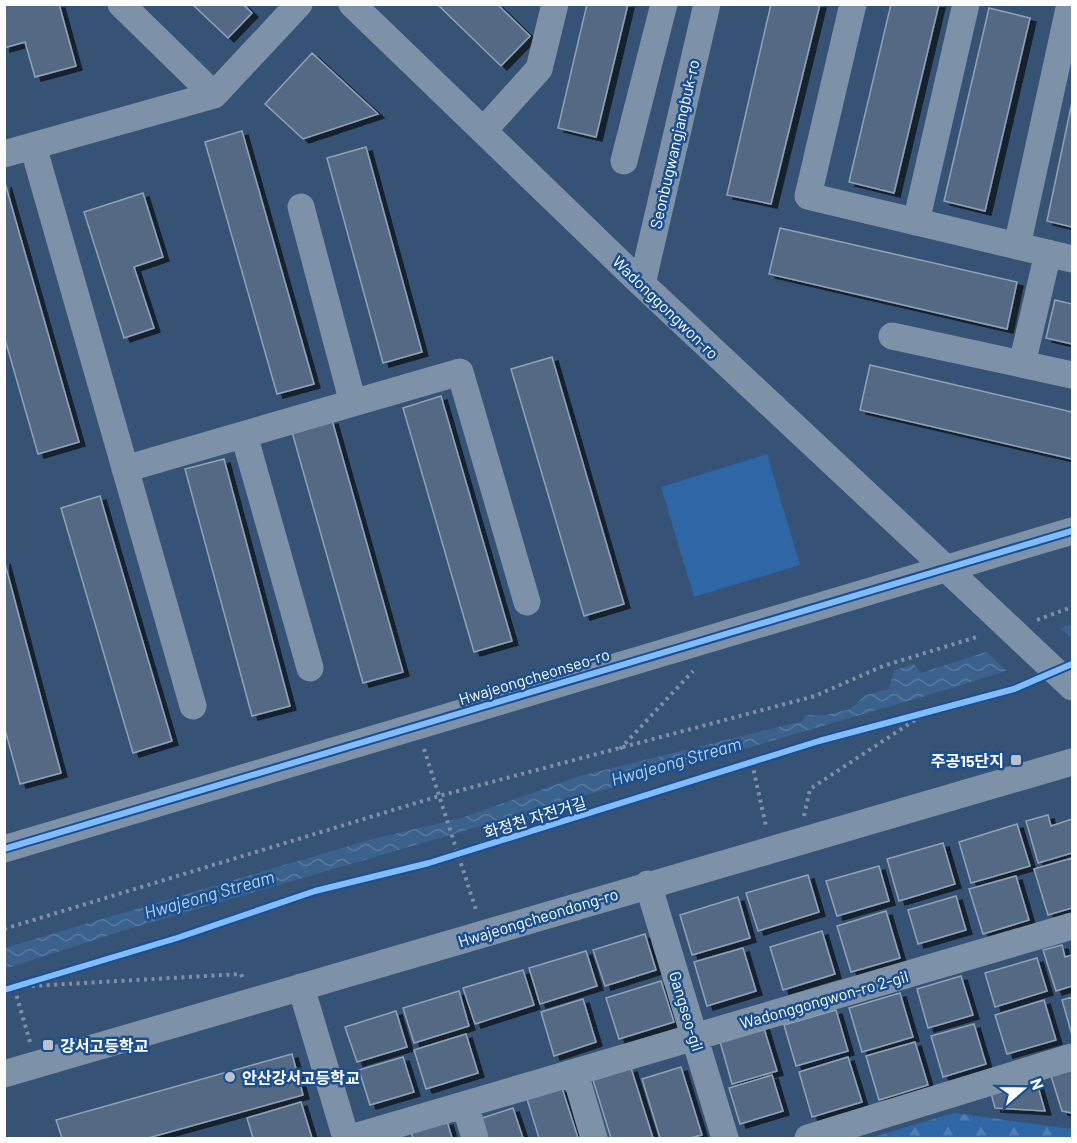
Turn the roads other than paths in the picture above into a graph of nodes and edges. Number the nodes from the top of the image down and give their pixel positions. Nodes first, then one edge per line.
1 (122, 4) edge
2 (299, 4) edge
3 (352, 4) edge
4 (555, 4) edge
5 (664, 4) edge
6 (707, 4) edge
7 (853, 4) edge
8 (966, 4) edge
9 (1070, 4) edge
10 (214, 95) junction
11 (484, 130) junction
12 (33, 146) junction
13 (4, 154) edge
14 (624, 161) dead end
15 (301, 207) dead end
16 (916, 222) junction
17 (1017, 246) junction
18 (1060, 256) edge
19 (642, 284) junction
20 (892, 336) dead end
21 (1022, 364) junction
22 (1072, 375) edge
23 (353, 403) junction
24 (244, 435) junction
25 (125, 469) junction
26 (1072, 531) edge
27 (944, 567) junction
28 (527, 602) dead end
29 (310, 668) dead end
30 (1072, 687) edge
31 (193, 706) dead end
32 (1072, 762) edge
33 (4, 849) edge
34 (648, 884) junction
35 (1072, 926) edge
36 (301, 987) junction
37 (694, 1037) junction
38 (1072, 1057) edge
39 (575, 1073) junction
40 (4, 1074) edge
41 (465, 1105) junction
42 (346, 1138) edge
43 (351, 1138) edge
44 (475, 1138) edge
45 (594, 1138) edge
46 (725, 1138) edge
47 (808, 1138) edge

1 - 10 street
2 - 10 street
3 - 11 street, Wadonggongwon-ro
4 - 11 street
5 - 14 street
6 - 19 street, Seonbugwangjangbuk-ro
7 - 16 street
8 - 16 street
9 - 17 street
10 - 12 street
11 - 19 street, Wadonggongwon-ro
12 - 13 street
12 - 25 street
15 - 23 street
16 - 17 street
17 - 18 street
18 - 21 street
19 - 27 street, Wadonggongwon-ro
20 - 21 street
21 - 22 street
23 - 24 street
23 - 28 street
24 - 25 street
24 - 29 street
25 - 31 street
26 - 27 street, Hwajeongcheonseo-ro
27 - 30 street, Wadonggongwon-ro, bridge
27 - 33 street, Hwajeongcheonseo-ro
32 - 34 street, Hwajeongcheondong-ro
34 - 36 street, Hwajeongcheondong-ro
34 - 37 street, Gangseo-gil
35 - 37 street, Wadonggongwon-ro 2-gil
36 - 40 street, Hwajeongcheondong-ro
36 - 42 street
37 - 39 street, Wadonggongwon-ro 2-gil
37 - 46 street, Gangseo-gil
38 - 47 street
39 - 41 street, Wadonggongwon-ro 2-gil
39 - 45 street
41 - 43 street, Wadonggongwon-ro 2-gil
41 - 44 street

